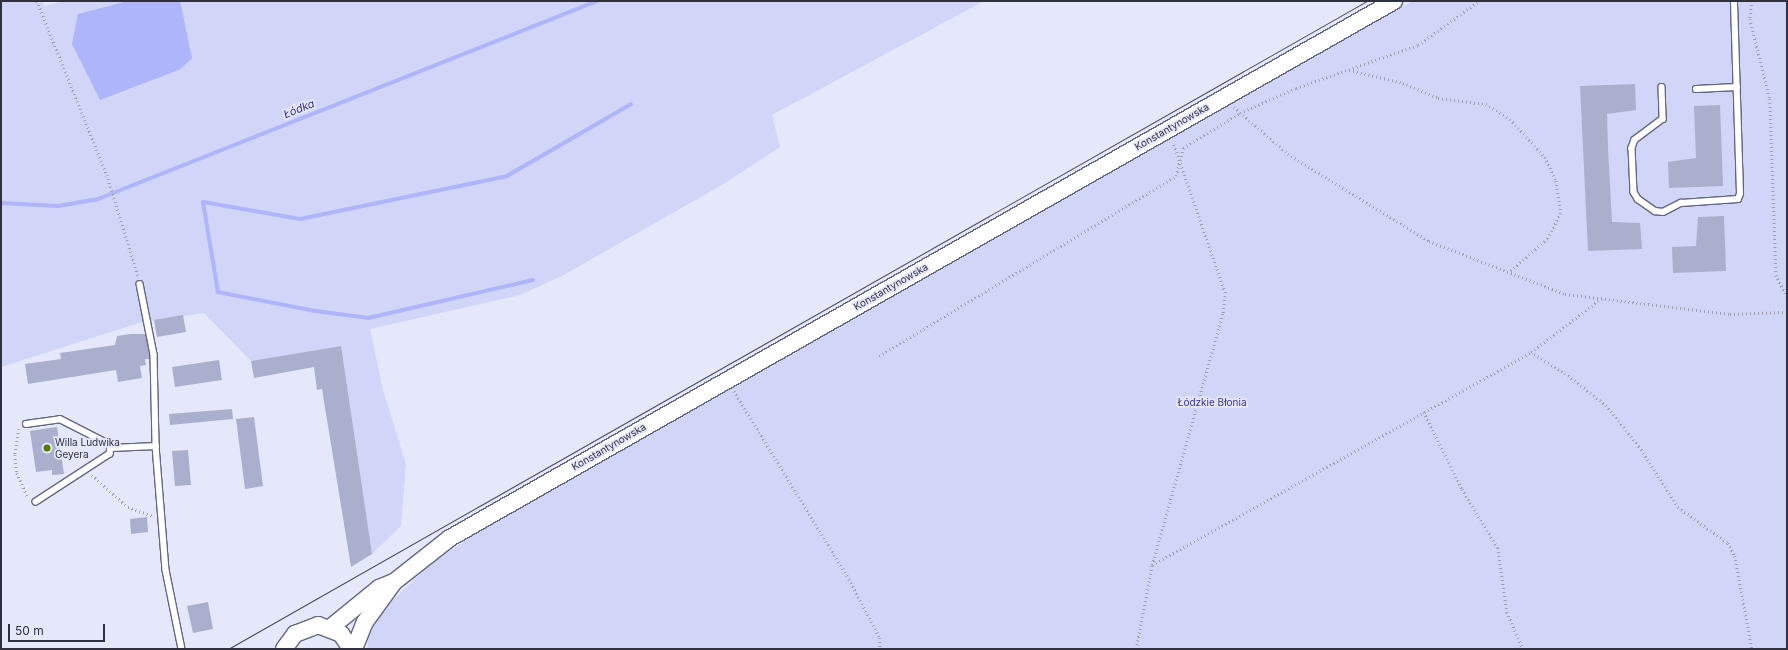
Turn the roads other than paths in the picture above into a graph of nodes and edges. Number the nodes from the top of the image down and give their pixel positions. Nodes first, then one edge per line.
1 (1394, 1) edge
2 (1734, 1) edge
3 (1737, 87) junction
4 (1662, 88) dead end
5 (1696, 89) dead end
6 (140, 284) road end
7 (26, 424) road end
8 (156, 446) junction
9 (111, 448) junction
10 (36, 502) road end
11 (394, 582) junction
12 (330, 628) junction
13 (287, 643) edge
14 (182, 649) edge
15 (278, 649) edge
16 (353, 649) edge

1 - 11 main road, Konstantynowska
2 - 3 lane
3 - 4 lane
3 - 5 lane
6 - 8 lane
7 - 9 lane
8 - 9 lane
8 - 14 lane
9 - 10 lane
11 - 12 main road, Konstantynowska
11 - 16 main road, Konstantynowska
12 - 13 main road
12 - 16 main road
13 - 15 main road

